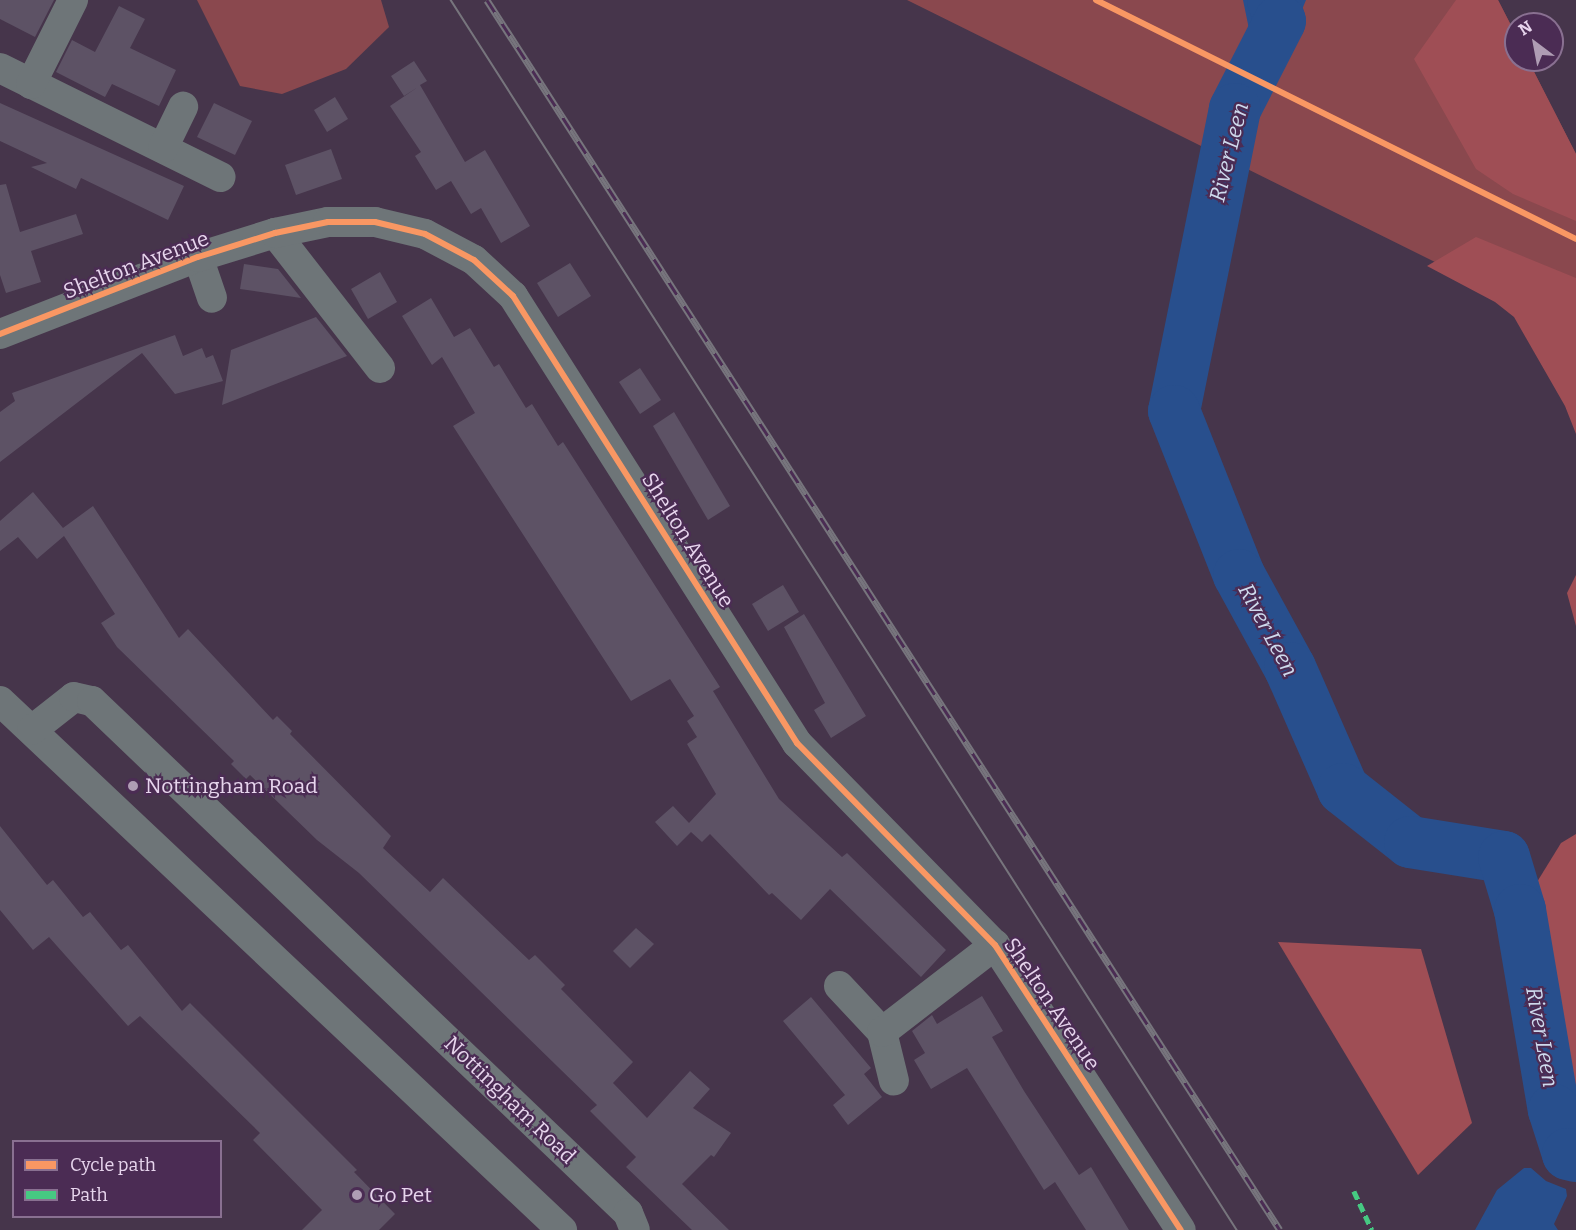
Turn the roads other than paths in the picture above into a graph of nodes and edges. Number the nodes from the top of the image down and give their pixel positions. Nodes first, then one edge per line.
1 (73, 0) edge
2 (0, 68) edge
3 (32, 84) junction
4 (183, 107) dead end
5 (163, 148) junction
6 (221, 177) dead end
7 (275, 233) junction
8 (198, 257) junction
9 (212, 298) dead end
10 (0, 334) edge
11 (380, 368) dead end
12 (0, 701) edge
13 (32, 730) junction
14 (995, 945) junction
15 (839, 986) dead end
16 (882, 1032) junction
17 (894, 1081) dead end
18 (562, 1230) edge
19 (635, 1230) edge
20 (1181, 1230) edge

1 - 3 street
2 - 3 street
3 - 5 street
4 - 5 street
5 - 6 street
7 - 8 street, Shelton Avenue
7 - 11 street
7 - 14 street, Shelton Avenue
8 - 9 street, Shelton Avenue
8 - 10 street, Shelton Avenue
12 - 13 street
13 - 18 street
13 - 19 street, Nottingham Road
14 - 16 street, Shelton Avenue
14 - 20 street, Shelton Avenue
15 - 16 street
16 - 17 street

